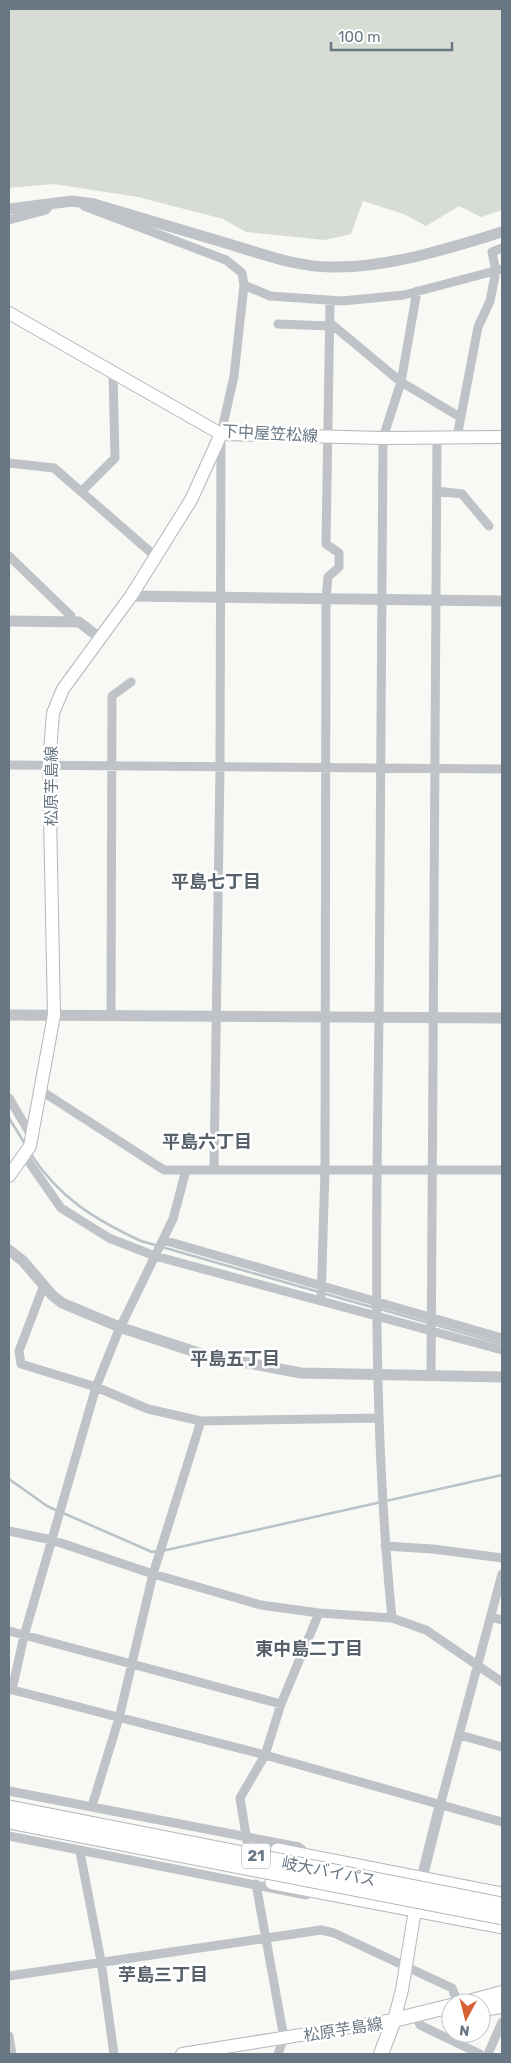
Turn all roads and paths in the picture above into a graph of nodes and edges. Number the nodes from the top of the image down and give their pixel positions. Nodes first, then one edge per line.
1 (72, 201) junction
2 (51, 203) junction
3 (9, 209) edge
4 (9, 220) edge
5 (502, 232) edge
6 (502, 248) edge
7 (499, 270) edge
8 (244, 285) junction
9 (417, 292) junction
10 (330, 301) junction
11 (9, 313) edge
12 (278, 324) dead end
13 (329, 324) junction
14 (113, 374) junction
15 (401, 382) junction
16 (460, 418) junction
17 (221, 434) junction
18 (327, 436) junction
19 (437, 437) junction
20 (457, 437) junction
21 (502, 437) edge
22 (383, 438) junction
23 (9, 463) edge
24 (82, 491) junction
25 (437, 491) junction
26 (489, 526) dead end
27 (9, 556) edge
28 (156, 556) junction
29 (131, 596) junction
30 (220, 598) junction
31 (326, 599) junction
32 (382, 599) junction
33 (436, 600) junction
34 (502, 601) edge
35 (9, 621) edge
36 (71, 621) junction
37 (100, 638) junction
38 (131, 682) dead end
39 (49, 764) junction
40 (9, 765) edge
41 (111, 766) junction
42 (220, 767) junction
43 (327, 768) junction
44 (381, 768) junction
45 (435, 768) junction
46 (502, 769) edge
47 (9, 1014) edge
48 (54, 1015) junction
49 (111, 1015) junction
50 (215, 1016) junction
51 (325, 1016) junction
52 (379, 1017) junction
53 (433, 1017) junction
54 (502, 1018) edge
55 (40, 1090) junction
56 (9, 1098) edge
57 (28, 1148) junction
58 (186, 1170) junction
59 (214, 1170) junction
60 (324, 1170) junction
61 (376, 1170) junction
62 (432, 1170) junction
63 (502, 1170) edge
64 (9, 1176) edge
65 (159, 1248) junction
66 (9, 1250) edge
67 (44, 1286) junction
68 (321, 1293) junction
69 (377, 1309) junction
70 (432, 1324) junction
71 (122, 1328) junction
72 (502, 1338) edge
73 (502, 1350) edge
74 (377, 1375) junction
75 (431, 1376) junction
76 (502, 1377) edge
77 (96, 1388) junction
78 (379, 1418) junction
79 (202, 1421) junction
80 (9, 1530) edge
81 (52, 1540) junction
82 (385, 1546) junction
83 (502, 1558) edge
84 (153, 1574) junction
85 (502, 1574) edge
86 (319, 1614) junction
87 (491, 1617) junction
88 (392, 1618) junction
89 (502, 1620) edge
90 (9, 1631) edge
91 (24, 1636) junction
92 (133, 1665) junction
93 (478, 1665) junction
94 (502, 1682) edge
95 (10, 1689) edge
96 (281, 1704) junction
97 (119, 1718) junction
98 (460, 1735) junction
99 (502, 1747) edge
100 (265, 1755) junction
101 (9, 1791) edge
102 (9, 1804) edge
103 (92, 1806) junction
104 (440, 1806) junction
105 (9, 1808) edge
106 (9, 1821) edge
107 (502, 1822) edge
108 (9, 1825) edge
109 (9, 1836) edge
110 (247, 1838) junction
111 (80, 1852) junction
112 (311, 1858) junction
113 (422, 1879) junction
114 (257, 1886) junction
115 (502, 1895) edge
116 (354, 1897) junction
117 (502, 1905) edge
118 (415, 1910) junction
119 (502, 1917) edge
120 (502, 1926) edge
121 (267, 1939) junction
122 (101, 1961) junction
123 (406, 1967) junction
124 (9, 1976) edge
125 (454, 1993) edge
126 (441, 2008) edge
127 (441, 2014) edge
128 (417, 2018) junction
129 (394, 2020) junction
130 (502, 2022) edge
131 (9, 2036) edge
132 (284, 2038) junction
133 (12, 2054) edge
134 (114, 2054) edge
135 (182, 2054) edge
136 (278, 2054) edge
137 (381, 2054) edge
138 (480, 2054) edge
139 (488, 2054) edge

1 - 2 street
1 - 5 street
1 - 8 street
2 - 3 street
2 - 4 street
6 - 7 street
7 - 9 street
7 - 16 street
8 - 10 street
8 - 17 street
9 - 10 street
9 - 15 street
10 - 13 street
11 - 14 main road, 下中屋笠松線
12 - 13 street
13 - 15 street
13 - 18 street
14 - 17 main road, 下中屋笠松線
14 - 24 street
15 - 16 street
15 - 22 street
16 - 20 street
17 - 18 main road, 下中屋笠松線
17 - 28 main road, 松原芋島線
17 - 30 street
18 - 22 main road, 下中屋笠松線
18 - 31 street
19 - 20 main road, 下中屋笠松線
19 - 22 main road, 下中屋笠松線
19 - 25 street
20 - 21 main road, 下中屋笠松線
22 - 32 street
23 - 24 street
24 - 28 street
25 - 26 street
25 - 33 street
27 - 36 street
28 - 29 main road, 松原芋島線
29 - 30 street
29 - 37 main road, 松原芋島線
30 - 31 street
30 - 42 street
31 - 32 street
31 - 43 street
32 - 33 street
32 - 44 street
33 - 34 street
33 - 45 street
35 - 36 street
36 - 37 street
37 - 39 main road, 松原芋島線
38 - 41 street
39 - 40 street
39 - 41 street
39 - 48 main road, 松原芋島線
41 - 42 street
41 - 49 street
42 - 43 street
42 - 50 street
43 - 44 street
43 - 51 street
44 - 45 street
44 - 52 street
45 - 46 street
45 - 53 street
47 - 48 street
48 - 49 street
48 - 55 main road, 松原芋島線
49 - 50 street
50 - 51 street
50 - 59 street
51 - 52 street
51 - 60 street
52 - 53 street
52 - 61 street
53 - 54 street
53 - 62 street
55 - 57 main road, 松原芋島線
55 - 58 street
56 - 57 street
57 - 64 main road, 松原芋島線
57 - 65 street
58 - 59 street
58 - 65 street
59 - 60 street
60 - 61 street
60 - 68 street
61 - 62 street
61 - 69 street
62 - 63 street
62 - 70 street
65 - 68 street
65 - 68 street
65 - 71 street
66 - 67 street
67 - 71 street
67 - 77 street
68 - 69 street
68 - 69 street
69 - 70 street
69 - 70 street
69 - 74 street
70 - 72 street
70 - 73 street
70 - 75 street
71 - 74 street
71 - 77 street
74 - 75 street
74 - 78 street
75 - 76 street
77 - 79 street
77 - 81 street
78 - 79 street
78 - 82 street
79 - 84 street
80 - 81 street
81 - 84 street
81 - 91 street
82 - 83 street
82 - 88 street
84 - 86 street
84 - 92 street
85 - 87 street
86 - 88 street
86 - 96 street
87 - 89 street
87 - 93 street
88 - 93 street
90 - 91 street
91 - 92 street
91 - 95 street
92 - 96 street
92 - 97 street
93 - 94 street
93 - 98 street
95 - 97 street
96 - 100 street
97 - 100 street
97 - 103 street
98 - 99 street
98 - 104 street
100 - 104 street
100 - 110 street
101 - 103 street
102 - 112 highway, 21
103 - 110 street
104 - 107 street
104 - 113 street
105 - 117 highway, 岐大バイパス / 21, bridge
106 - 119 highway, 岐大バイパス / 21, bridge
108 - 116 highway, 21
109 - 111 street
110 - 112 street
111 - 114 street
111 - 122 street
112 - 113 highway, 21
113 - 115 highway, 21
113 - 118 street
114 - 116 street
114 - 121 street
116 - 118 highway, 21
118 - 120 highway, 21
118 - 123 main road, 松原芋島線
121 - 122 street
121 - 123 street
121 - 132 street
122 - 124 street
122 - 134 street
123 - 125 street
123 - 129 main road, 松原芋島線
126 - 129 main road
127 - 128 main road
128 - 129 main road
128 - 138 street
129 - 132 main road, 松原芋島線
129 - 137 main road
130 - 139 street
131 - 133 street
132 - 135 main road, 松原芋島線
132 - 136 street

